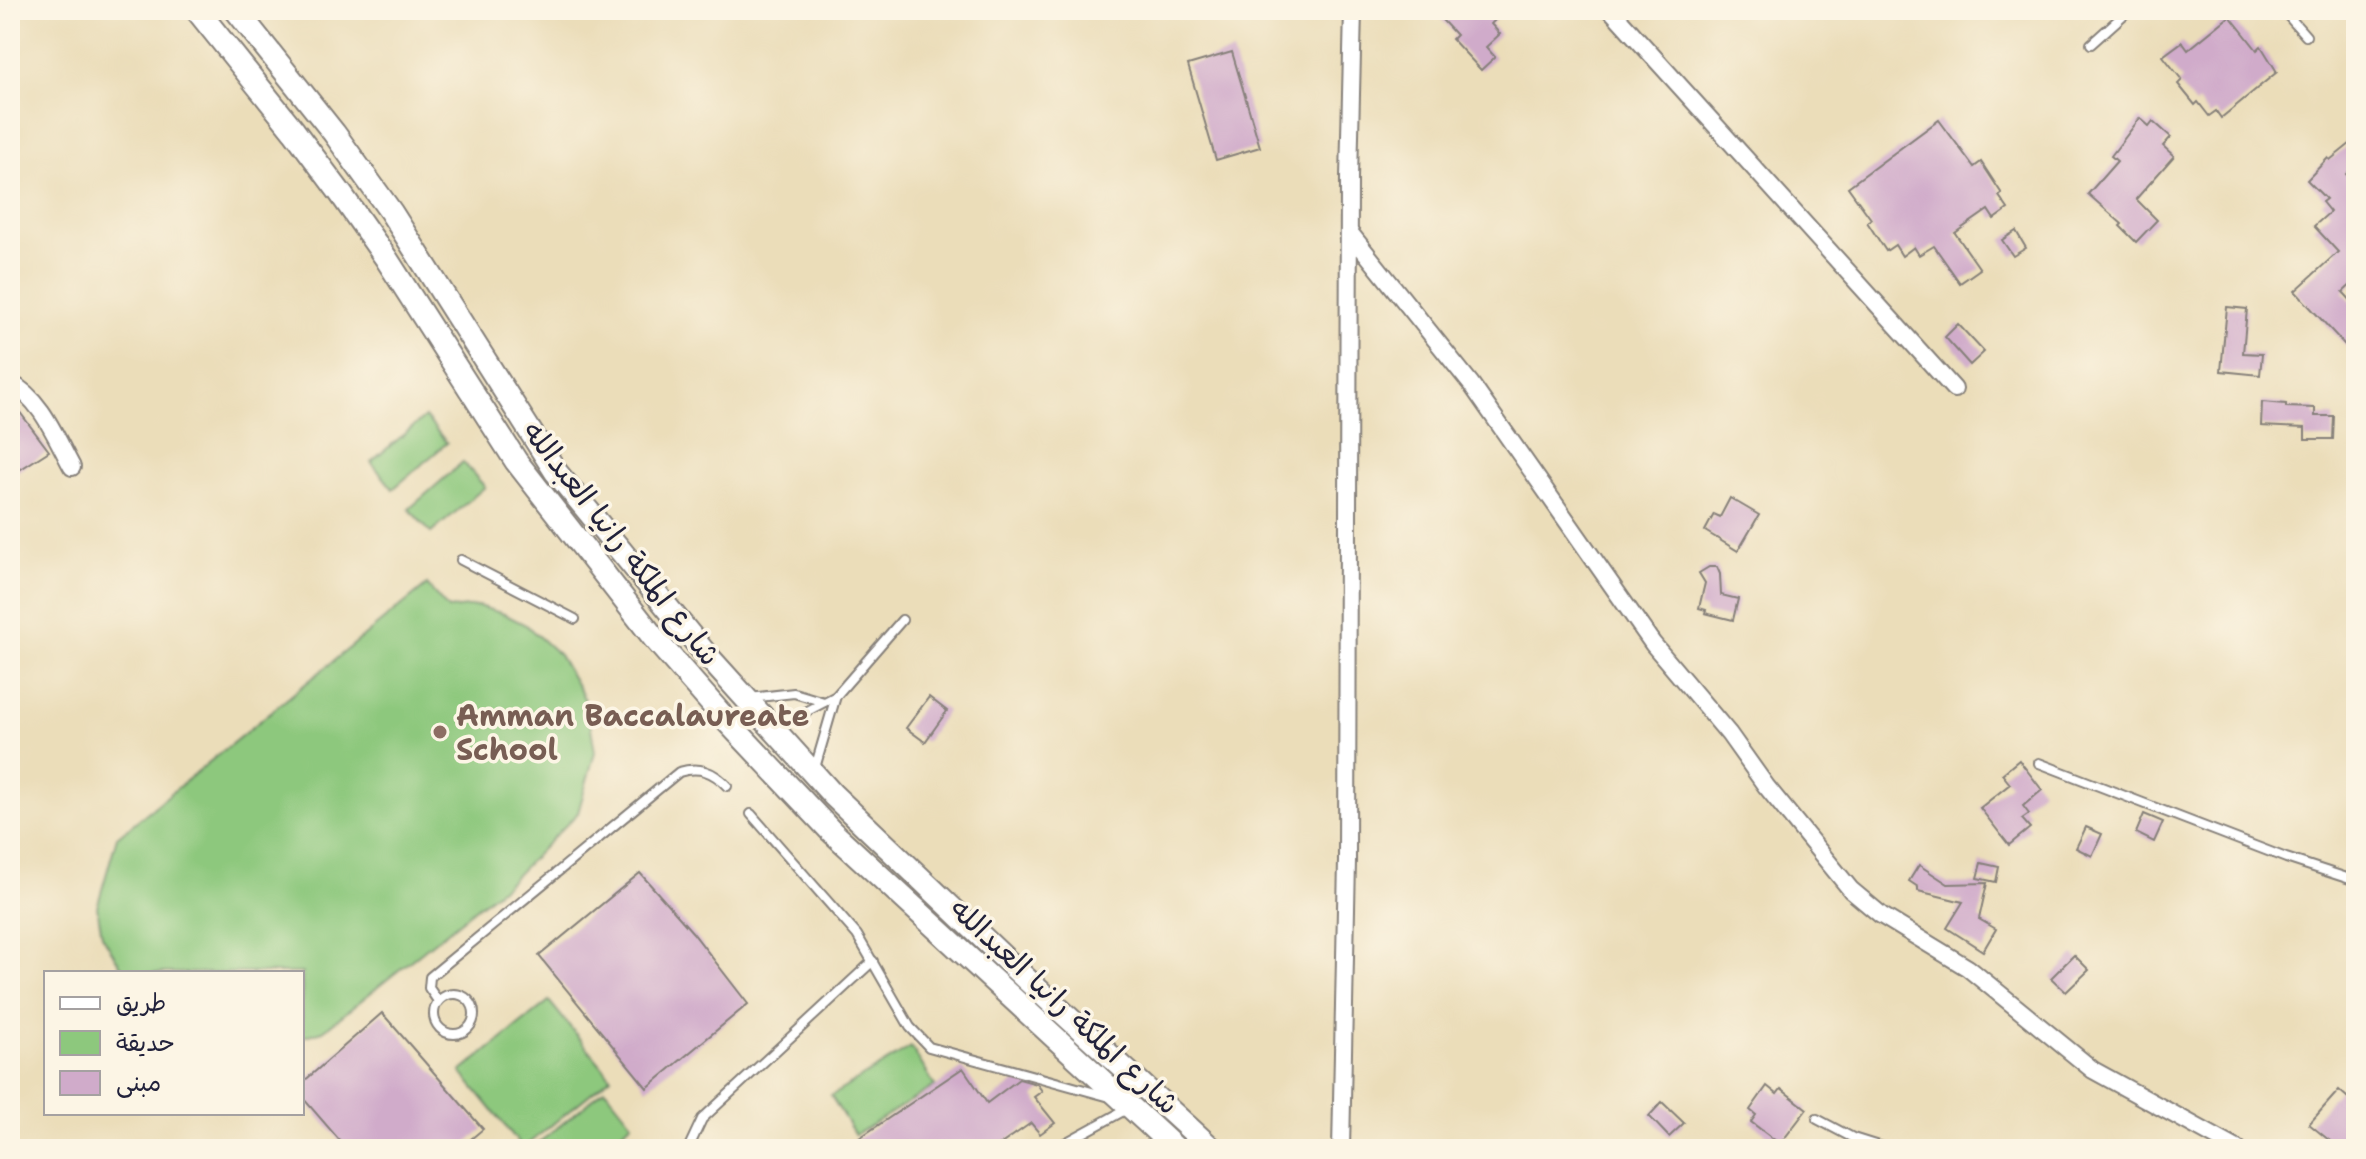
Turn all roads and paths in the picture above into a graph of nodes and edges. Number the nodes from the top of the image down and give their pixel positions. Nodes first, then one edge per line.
1 (197, 10) edge
2 (236, 10) edge
3 (1353, 10) edge
4 (1611, 10) edge
5 (2129, 10) edge
6 (2283, 10) edge
7 (2306, 36) dead end
8 (2091, 44) dead end
9 (1350, 233) junction
10 (10, 383) edge
11 (1954, 389) dead end
12 (72, 467) dead end
13 (461, 560) dead end
14 (575, 619) dead end
15 (902, 620) dead end
16 (836, 696) junction
17 (745, 699) junction
18 (824, 702) junction
19 (772, 730) junction
20 (2039, 763) dead end
21 (813, 774) junction
22 (727, 786) dead end
23 (751, 814) dead end
24 (2356, 881) edge
25 (873, 961) junction
26 (438, 1001) junction
27 (1128, 1104) junction
28 (1817, 1119) dead end
29 (688, 1149) edge
30 (1054, 1149) edge
31 (1176, 1149) edge
32 (1212, 1149) edge
33 (1341, 1149) edge
34 (1888, 1149) edge
35 (2237, 1149) edge

1 - 27 main road, شارع الملكة رانيا العبدالله
2 - 17 main road, شارع الملكة رانيا العبدالله
3 - 9 street
4 - 11 street
5 - 8 lane
6 - 7 lane
9 - 33 street
9 - 35 street
10 - 12 street
13 - 14 lane
15 - 16 lane
16 - 18 lane
16 - 21 lane
17 - 18 lane
17 - 19 main road, شارع الملكة رانيا العبدالله
18 - 19 lane
19 - 21 main road, شارع الملكة رانيا العبدالله
20 - 24 lane
21 - 32 main road, شارع الملكة رانيا العبدالله
22 - 26 lane
23 - 25 lane
25 - 27 lane
25 - 29 lane
26 - 26 lane
27 - 30 lane
27 - 31 main road, شارع الملكة رانيا العبدالله
28 - 34 lane

